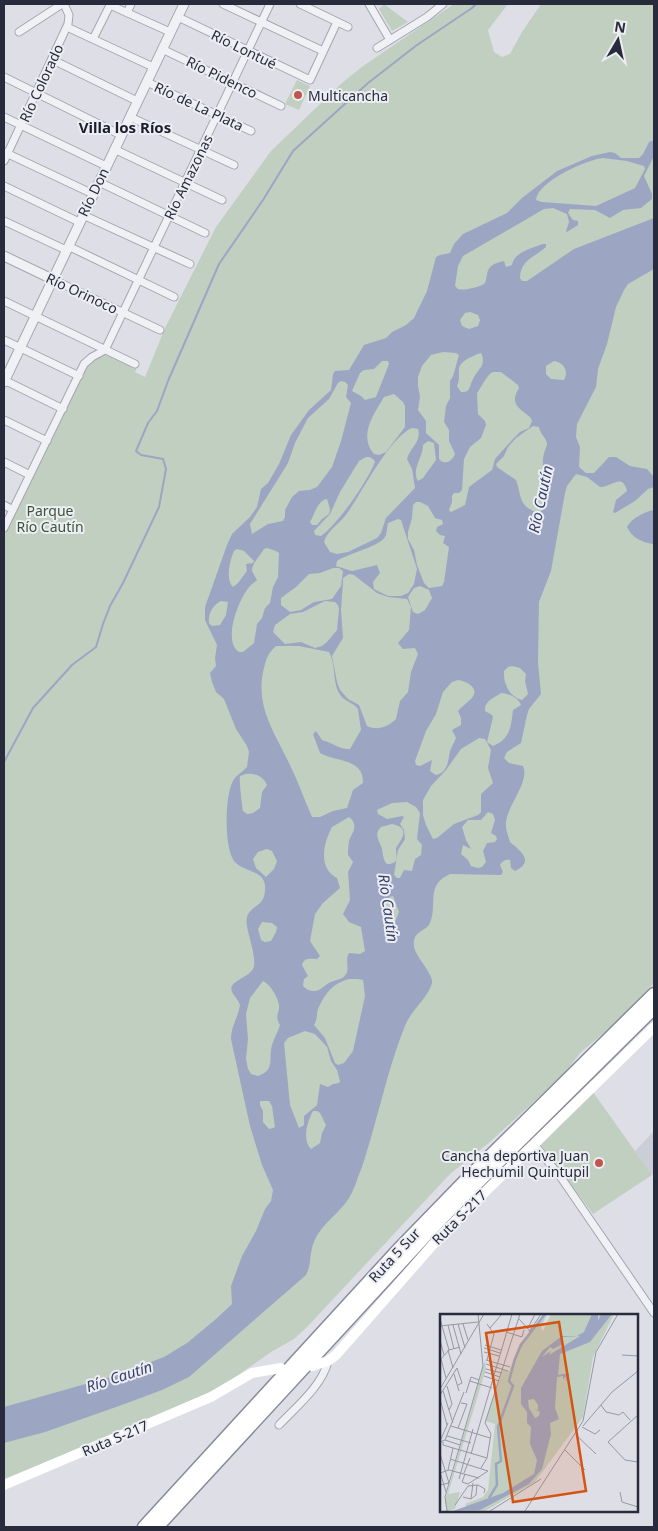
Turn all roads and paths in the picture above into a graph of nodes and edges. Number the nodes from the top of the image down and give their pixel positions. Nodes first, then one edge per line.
1 (63, 4) edge
2 (131, 4) edge
3 (184, 4) edge
4 (223, 4) edge
5 (270, 4) edge
6 (443, 4) edge
7 (305, 5) edge
8 (373, 6) edge
9 (127, 13) junction
10 (178, 17) junction
11 (262, 22) junction
12 (337, 22) junction
13 (67, 26) junction
14 (348, 27) dead end
15 (19, 32) dead end
16 (170, 32) junction
17 (93, 38) junction
18 (390, 40) junction
19 (377, 48) dead end
20 (162, 49) junction
21 (248, 51) junction
22 (324, 51) junction
23 (53, 60) junction
24 (153, 67) junction
25 (4, 77) edge
26 (146, 82) junction
27 (233, 83) junction
28 (36, 93) junction
29 (138, 101) junction
30 (281, 106) dead end
31 (217, 115) junction
32 (4, 117) edge
33 (130, 117) junction
34 (21, 125) junction
35 (250, 131) dead end
36 (121, 135) junction
37 (114, 149) junction
38 (201, 150) junction
39 (6, 153) edge
40 (4, 161) edge
41 (234, 165) dead end
42 (106, 166) junction
43 (98, 182) junction
44 (185, 183) junction
45 (4, 186) edge
46 (93, 194) junction
47 (222, 200) dead end
48 (169, 216) junction
49 (81, 218) junction
50 (4, 221) edge
51 (205, 233) dead end
52 (67, 248) junction
53 (154, 248) junction
54 (4, 256) edge
55 (190, 264) dead end
56 (52, 279) junction
57 (139, 280) junction
58 (174, 297) dead end
59 (4, 300) edge
60 (123, 313) junction
61 (35, 316) junction
62 (160, 330) dead end
63 (4, 340) edge
64 (20, 348) junction
65 (105, 350) junction
66 (135, 364) dead end
67 (79, 376) junction
68 (4, 381) edge
69 (63, 409) junction
70 (4, 420) edge
71 (47, 442) junction
72 (4, 462) edge
73 (30, 475) junction
74 (4, 505) edge
75 (13, 510) junction
76 (4, 528) edge
77 (654, 994) edge
78 (654, 1008) edge
79 (654, 1029) edge
80 (534, 1144) junction
81 (654, 1313) edge
82 (328, 1362) junction
83 (312, 1366) dead end
84 (281, 1368) dead end
85 (279, 1425) dead end
86 (4, 1485) edge
87 (144, 1527) edge
88 (157, 1527) edge

1 - 13 street, Río Colorado
1 - 15 street
2 - 9 street
3 - 10 street, Río Don
4 - 11 street
5 - 11 street, Río Amazonas
6 - 18 street
7 - 12 street
8 - 18 street
9 - 16 street
9 - 17 street
10 - 16 street, Río Don
10 - 21 street, Río Lontué
11 - 21 street, Río Amazonas
11 - 22 street
12 - 14 street
12 - 22 street
13 - 17 street, Río de La Plata
13 - 23 street, Río Colorado
16 - 20 street, Río Don
17 - 24 street, Río de La Plata
18 - 19 street
20 - 24 street, Río Don
20 - 27 street, Río Pidenco
21 - 22 street, Río Lontué
21 - 27 street, Río Amazonas
23 - 28 street, Río Colorado
23 - 29 street
24 - 26 street, Río Don
25 - 28 street
26 - 29 street, Río Don
26 - 31 street, Río de La Plata
27 - 30 street, Río Pidenco
27 - 31 street, Río Amazonas
28 - 34 street, Río Colorado
28 - 36 street
29 - 33 street, Río Don
31 - 35 street, Río de La Plata
31 - 38 street, Río Amazonas
32 - 34 street
33 - 36 street, Río Don
33 - 38 street
34 - 39 street, Río Colorado
34 - 42 street
36 - 37 street, Río Don
37 - 42 street, Río Don
37 - 44 street
38 - 41 street
38 - 44 street, Río Amazonas
39 - 40 street, Río Colorado
39 - 46 street
42 - 43 street, Río Don
43 - 46 street, Río Don
43 - 48 street
44 - 47 street
44 - 48 street, Río Amazonas
45 - 49 street
46 - 49 street, Río Don
48 - 51 street
48 - 53 street, Río Amazonas
49 - 52 street, Río Don
49 - 53 street
50 - 52 street
52 - 56 street, Río Don
52 - 57 street
53 - 55 street
53 - 57 street, Río Amazonas
54 - 56 street, Río Orinoco
56 - 60 street, Río Orinoco
56 - 61 street, Río Don
57 - 58 street
57 - 60 street, Río Amazonas
59 - 61 street
60 - 62 street, Río Orinoco
60 - 65 street, Río Amazonas
61 - 64 street, Río Don
61 - 65 street
63 - 64 street
64 - 67 street
64 - 68 street, Río Don
65 - 66 street
65 - 67 street
67 - 69 street
68 - 69 street
69 - 71 street
70 - 71 street
71 - 73 street
72 - 73 street
73 - 75 street
74 - 75 street
75 - 76 street
77 - 87 highway, Ruta 5 Sur
78 - 88 highway, Ruta 5 Sur
79 - 80 main road, Ruta S-217
80 - 81 street
80 - 82 main road, Ruta S-217
82 - 83 main road
82 - 85 street
84 - 86 main road, Ruta S-217

